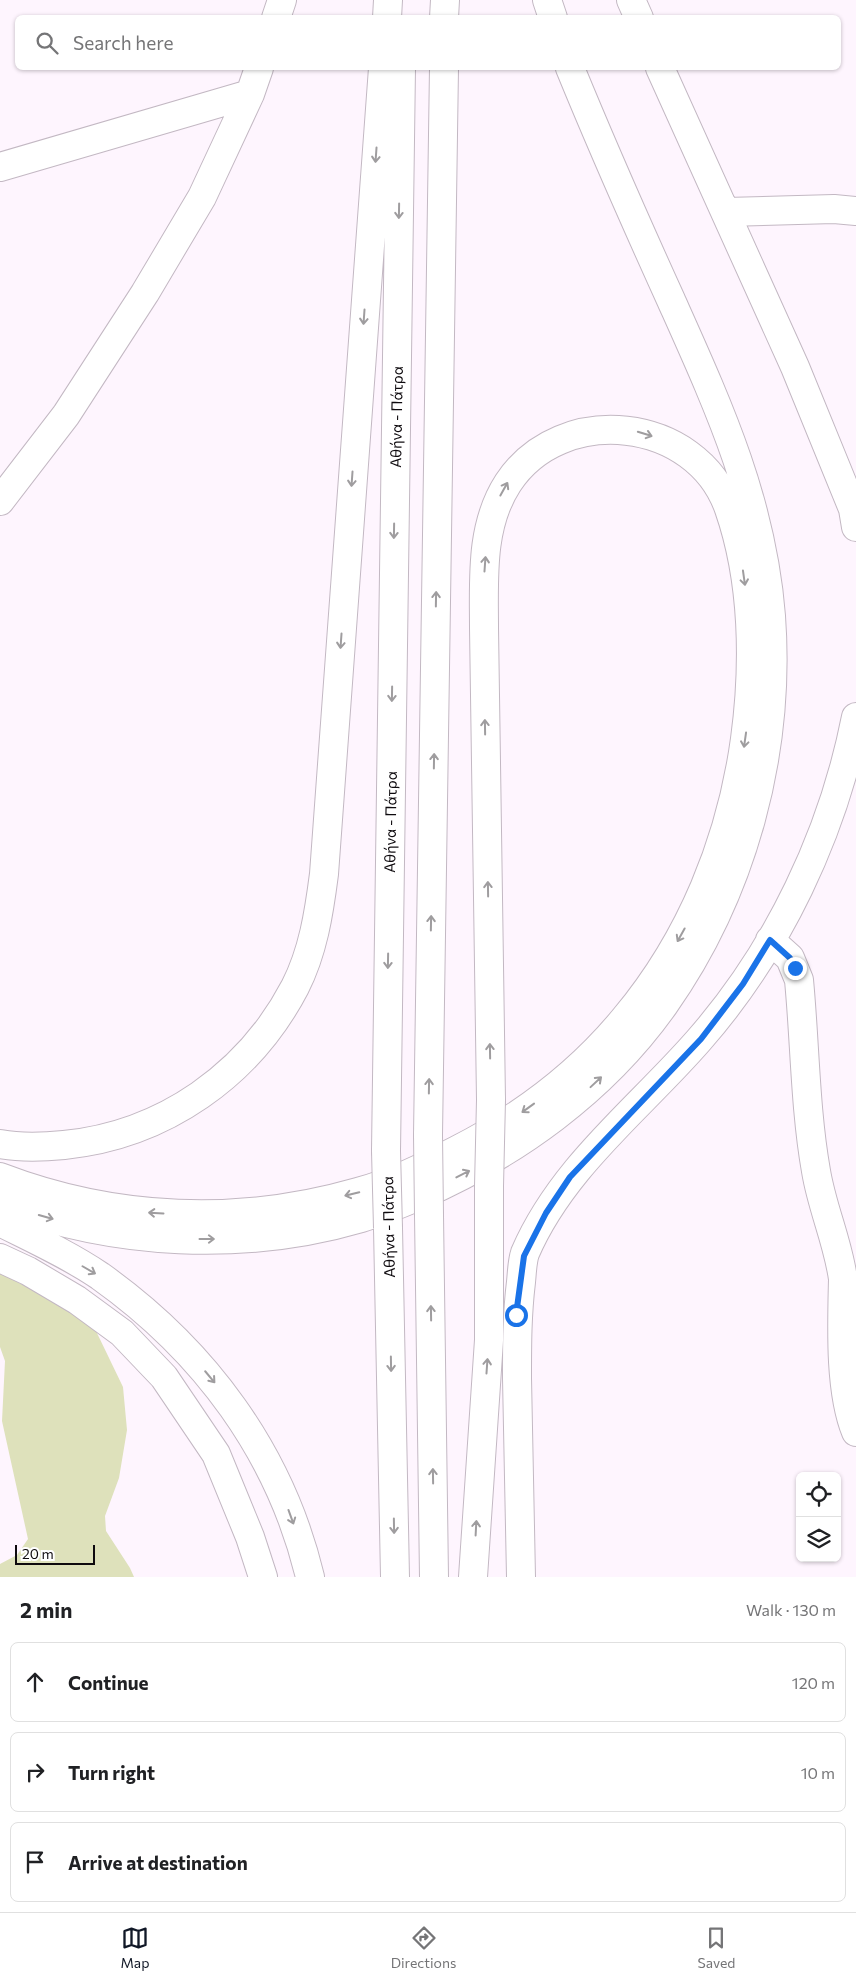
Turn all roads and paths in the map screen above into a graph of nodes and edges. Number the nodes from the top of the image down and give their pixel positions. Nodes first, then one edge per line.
1 (282, 0) edge
2 (388, 0) edge
3 (402, 0) edge
4 (445, 0) edge
5 (547, 0) edge
6 (631, 0) edge
7 (277, 15) edge
8 (387, 15) edge
9 (401, 15) edge
10 (444, 15) edge
11 (552, 15) edge
12 (638, 15) edge
13 (258, 70) edge
14 (382, 70) edge
15 (401, 70) edge
16 (444, 70) edge
17 (571, 70) edge
18 (661, 70) edge
19 (250, 94) junction
20 (0, 167) edge
21 (856, 211) edge
22 (726, 212) junction
23 (0, 501) edge
24 (856, 527) edge
25 (856, 717) edge
26 (770, 940) junction
27 (0, 1144) edge
28 (0, 1177) edge
29 (0, 1202) edge
30 (0, 1222) edge
31 (0, 1258) edge
32 (856, 1432) edge
33 (263, 1577) edge
34 (310, 1577) edge
35 (395, 1577) edge
36 (434, 1577) edge
37 (473, 1577) edge
38 (520, 1577) edge

1 - 7 main road
2 - 8 main road
3 - 9 main road
4 - 10 main road
5 - 11 main road
6 - 12 main road
13 - 19 main road
14 -> 27 main road
15 -> 35 main road, Αθήνα - Πάτρα, bridge
36 -> 16 main road, bridge
29 -> 17 main road
18 - 22 main road
19 - 20 main road
19 - 23 main road
21 - 22 main road
22 - 24 main road
25 - 26 main road
26 - 32 main road
26 - 38 main road
37 -> 28 main road, bridge
30 -> 34 main road
31 - 33 main road

